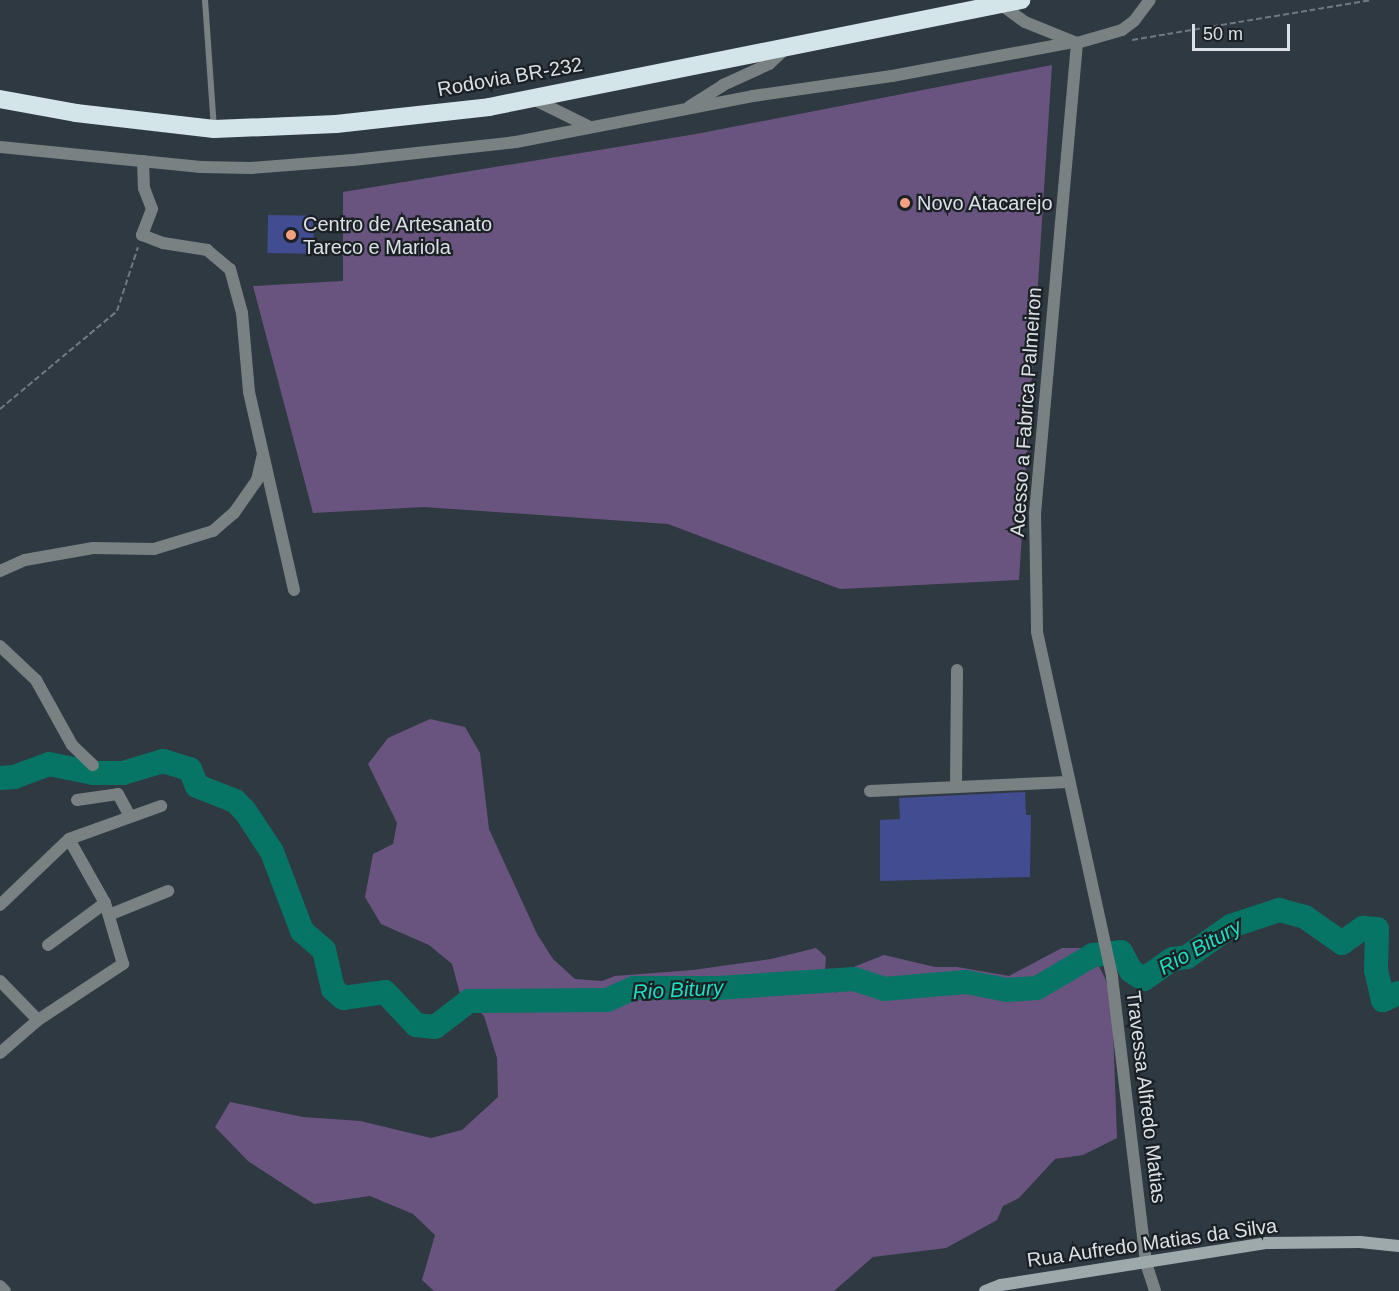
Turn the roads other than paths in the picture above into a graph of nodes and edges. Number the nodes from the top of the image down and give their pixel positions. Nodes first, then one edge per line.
1 (205, 0) edge
2 (1022, 0) edge
3 (1150, 0) edge
4 (1000, 4) junction
5 (1072, 43) junction
6 (786, 47) junction
7 (531, 98) junction
8 (0, 99) edge
9 (687, 109) junction
10 (591, 127) junction
11 (214, 129) junction
12 (0, 147) edge
13 (144, 161) junction
14 (264, 451) junction
15 (0, 571) edge
16 (294, 590) dead end
17 (0, 646) edge
18 (957, 670) dead end
19 (93, 765) dead end
20 (1067, 782) junction
21 (956, 787) junction
22 (870, 791) dead end
23 (77, 800) dead end
24 (161, 806) dead end
25 (129, 815) junction
26 (69, 839) junction
27 (168, 891) dead end
28 (105, 903) junction
29 (0, 905) edge
30 (109, 915) junction
31 (1103, 936) joint
32 (48, 945) dead end
33 (0, 981) edge
34 (38, 1020) junction
35 (0, 1053) edge
36 (1399, 1246) edge
37 (1146, 1263) junction
38 (0, 1286) edge
39 (5, 1291) edge
40 (985, 1291) edge
41 (1155, 1291) edge

1 - 11 lane
2 - 4 highway, Rodovia BR-232
3 - 5 street
4 - 5 street
4 - 6 highway, Rodovia BR-232
5 - 9 street
5 - 20 street, Acesso a Fabrica Palmeiron
6 - 7 highway, Rodovia BR-232
6 - 9 street
7 - 10 street
7 - 11 highway, Rodovia BR-232
8 - 11 highway, Rodovia BR-232
9 - 10 street
10 - 13 street
12 - 13 street
13 - 14 street
14 - 15 street
14 - 16 street
17 - 19 street
18 - 21 street
20 - 21 street
20 - 31 street, Acesso a Fabrica Palmeiron
21 - 22 street
23 - 25 street
24 - 25 street
25 - 26 street
26 - 28 street
26 - 29 street
27 - 30 street
28 - 30 street
28 - 32 street
30 - 34 street
31 - 37 street, Travessa Alfredo Matias
33 - 34 street
34 - 35 street
36 - 37 main road, Rua Aufredo Matias da Silva
37 - 40 main road, Rua Aufredo Matias da Silva
37 - 41 street, Travessa Alfredo Matias
38 - 39 street

